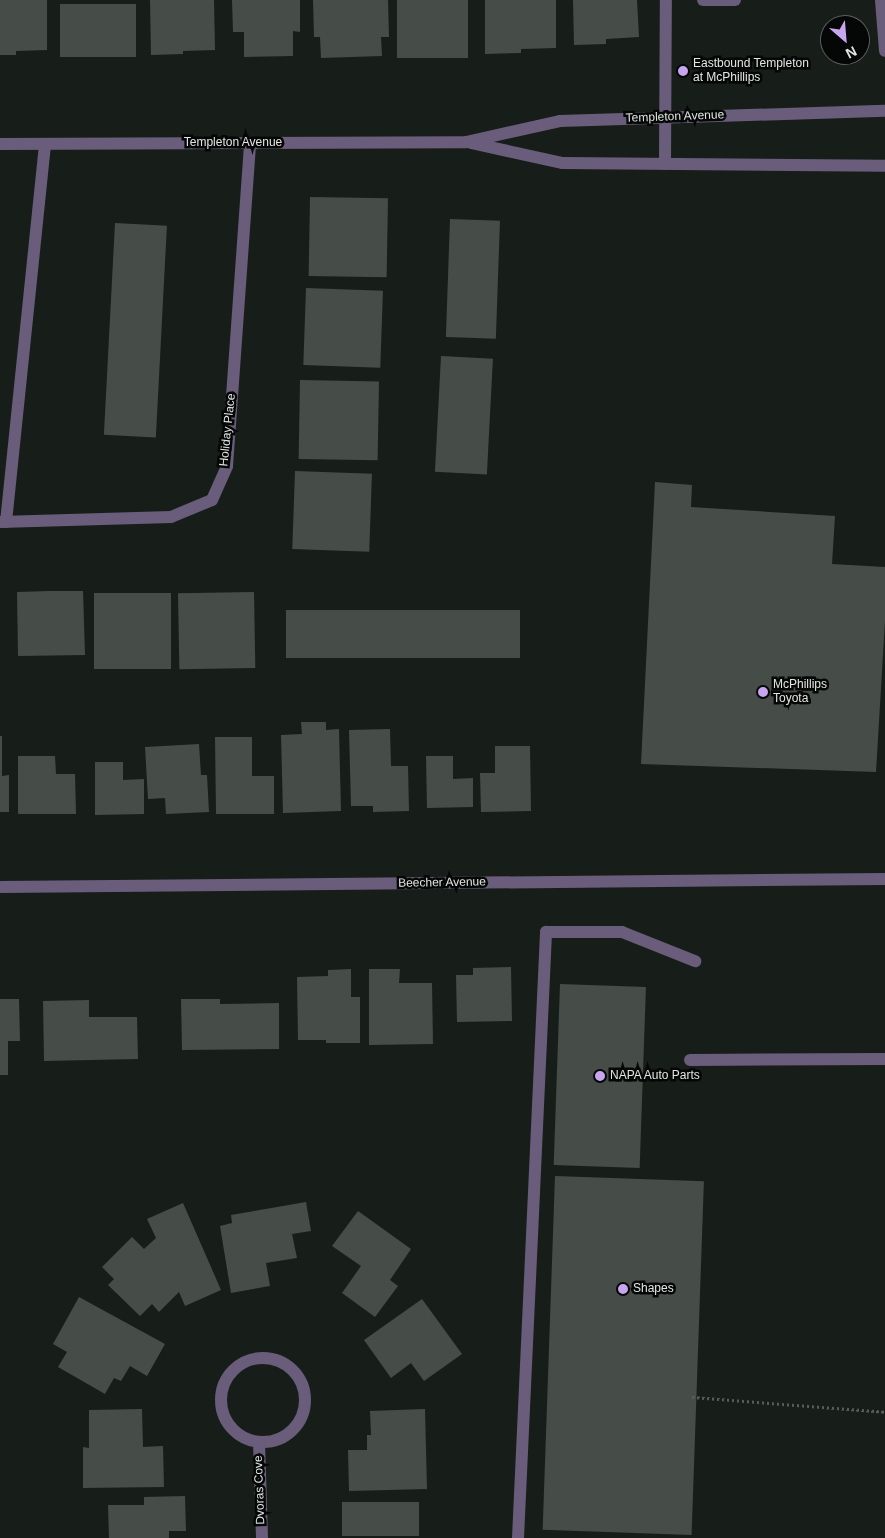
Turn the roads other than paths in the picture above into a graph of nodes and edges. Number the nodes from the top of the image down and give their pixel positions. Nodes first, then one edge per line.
1 (666, 0) edge
2 (703, 0) edge
3 (735, 0) edge
4 (881, 0) edge
5 (885, 51) edge
6 (885, 111) edge
7 (665, 117) junction
8 (466, 142) junction
9 (250, 143) junction
10 (0, 144) edge
11 (45, 144) junction
12 (665, 164) junction
13 (885, 166) edge
14 (3, 522) edge
15 (885, 879) edge
16 (0, 887) edge
17 (695, 961) dead end
18 (885, 1058) edge
19 (690, 1060) dead end
20 (259, 1442) junction
21 (262, 1538) edge
22 (518, 1538) edge

1 - 7 street
2 - 3 street
4 - 5 street
6 - 7 street, Templeton Avenue
7 - 8 street, Templeton Avenue
7 - 12 street
8 - 9 street, Templeton Avenue
8 - 12 street, Templeton Avenue
9 - 11 street, Templeton Avenue
9 - 14 street, Holiday Place
10 - 11 street, Templeton Avenue
11 - 14 street
12 - 13 street, Templeton Avenue
15 - 16 street, Beecher Avenue
17 - 22 street
18 - 19 street
20 - 20 street, Dvoras Cove
20 - 21 street, Dvoras Cove

